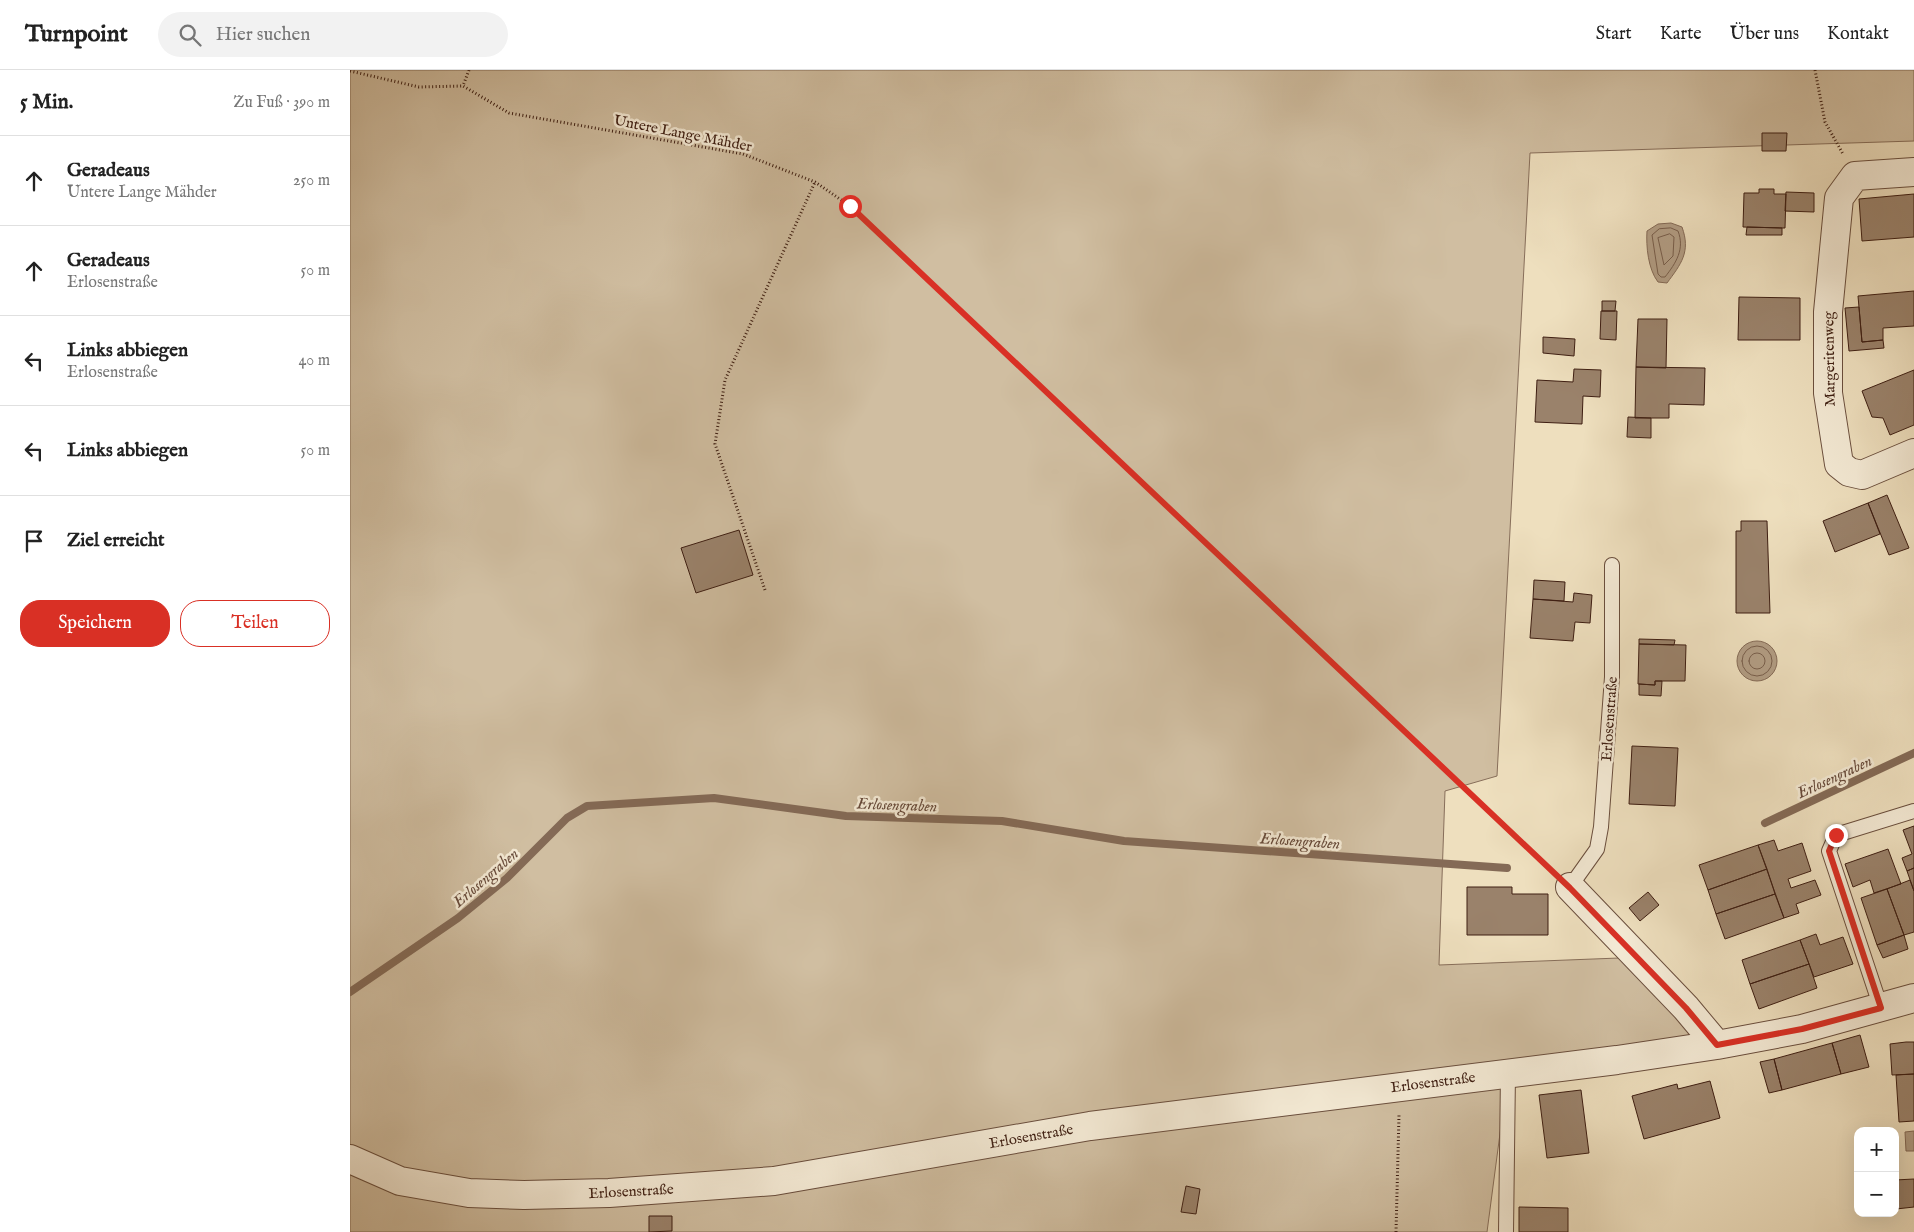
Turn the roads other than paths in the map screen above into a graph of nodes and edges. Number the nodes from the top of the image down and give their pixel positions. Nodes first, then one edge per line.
1 (1914, 172) edge
2 (1914, 453) edge
3 (1612, 565) dead end
4 (1914, 811) edge
5 (1570, 888) joint
6 (1914, 998) edge
7 (1881, 1008) junction
8 (1717, 1045) junction
9 (1508, 1073) junction
10 (350, 1159) edge
11 (1506, 1232) edge

1 - 2 street, Margeritenweg
3 - 5 lane, Erlosenstraße
4 - 7 lane
5 - 8 street
6 - 7 street, Erlosenstraße
7 - 8 street, Erlosenstraße
8 - 9 street, Erlosenstraße
9 - 10 street, Erlosenstraße
9 - 11 lane

